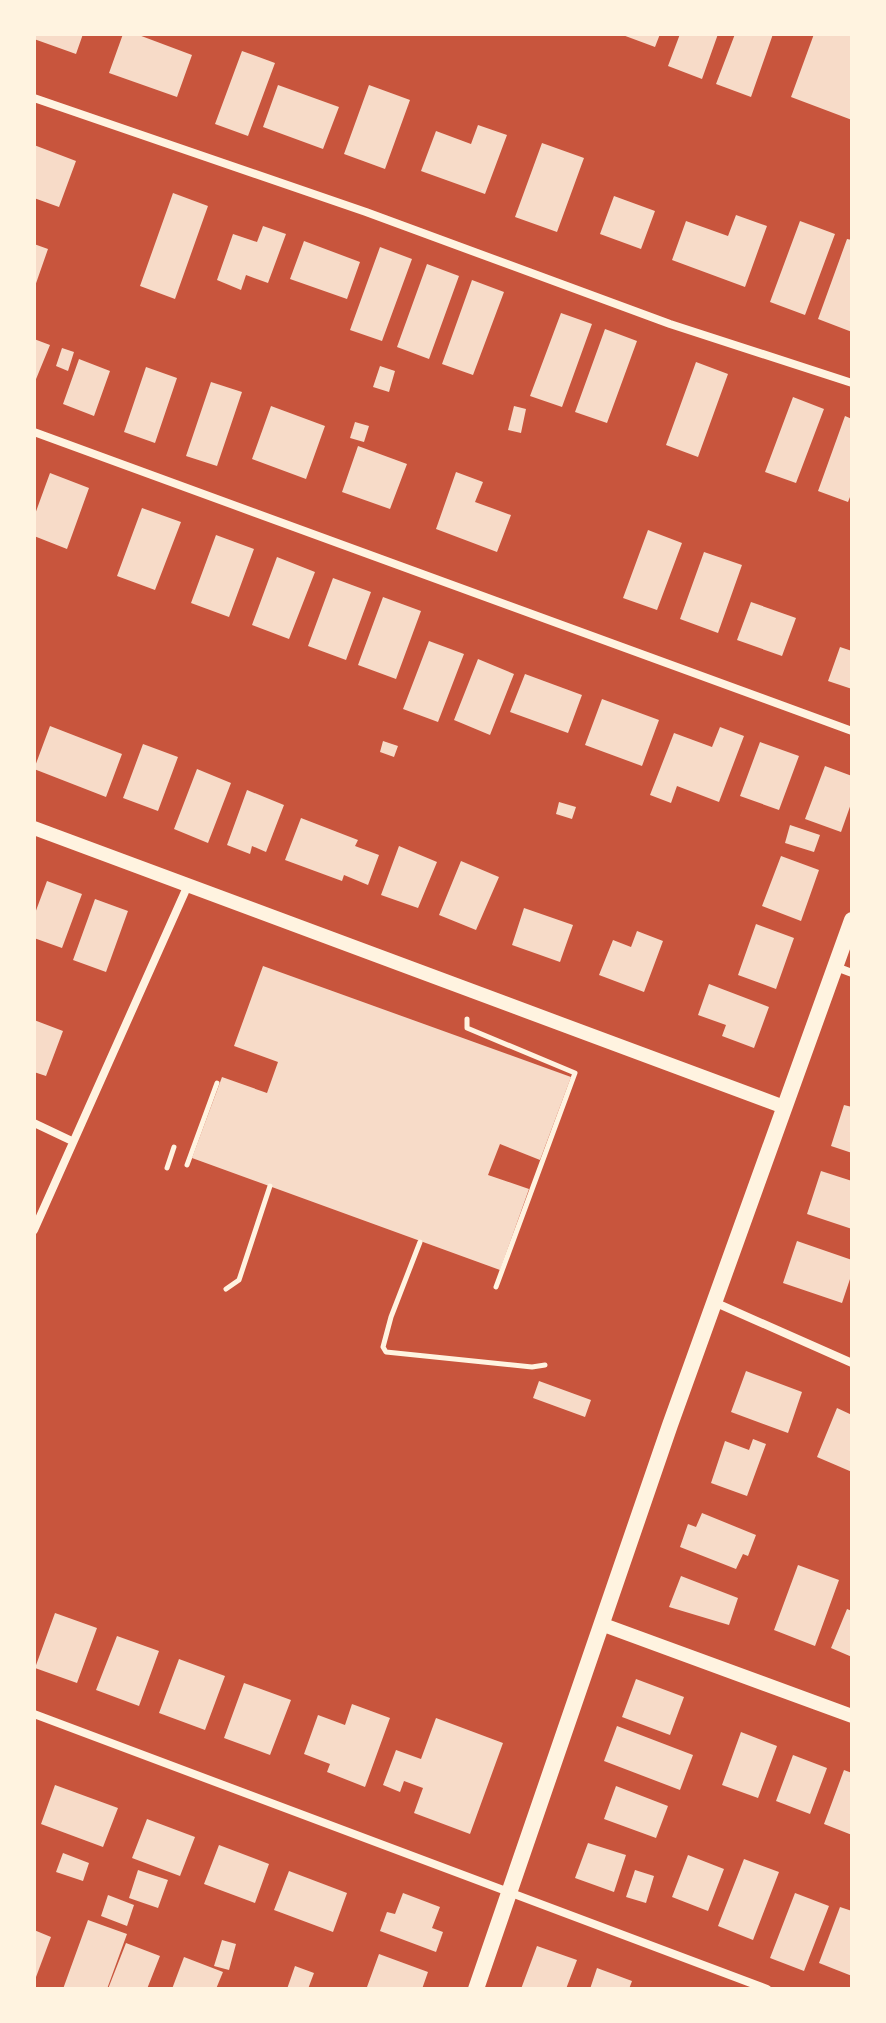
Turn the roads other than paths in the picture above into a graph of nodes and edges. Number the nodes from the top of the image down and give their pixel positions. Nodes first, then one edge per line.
1 (34, 98) edge
2 (852, 383) edge
3 (34, 432) edge
4 (852, 731) edge
5 (34, 828) edge
6 (188, 885) junction
7 (852, 920) edge
8 (836, 967) junction
9 (852, 973) edge
10 (784, 1107) junction
11 (34, 1123) edge
12 (72, 1141) junction
13 (34, 1230) edge
14 (713, 1302) junction
15 (852, 1363) edge
16 (601, 1624) junction
17 (34, 1714) edge
18 (852, 1716) edge
19 (508, 1892) junction
20 (476, 1989) edge
21 (767, 1989) edge

1 - 2 street
3 - 4 street
5 - 6 street
6 - 10 street
6 - 12 street
7 - 8 main road
8 - 9 street
8 - 10 main road
10 - 14 main road
11 - 12 street
12 - 13 street
14 - 15 street
14 - 16 main road
16 - 18 street
16 - 19 main road
17 - 19 street
19 - 20 main road
19 - 21 street

